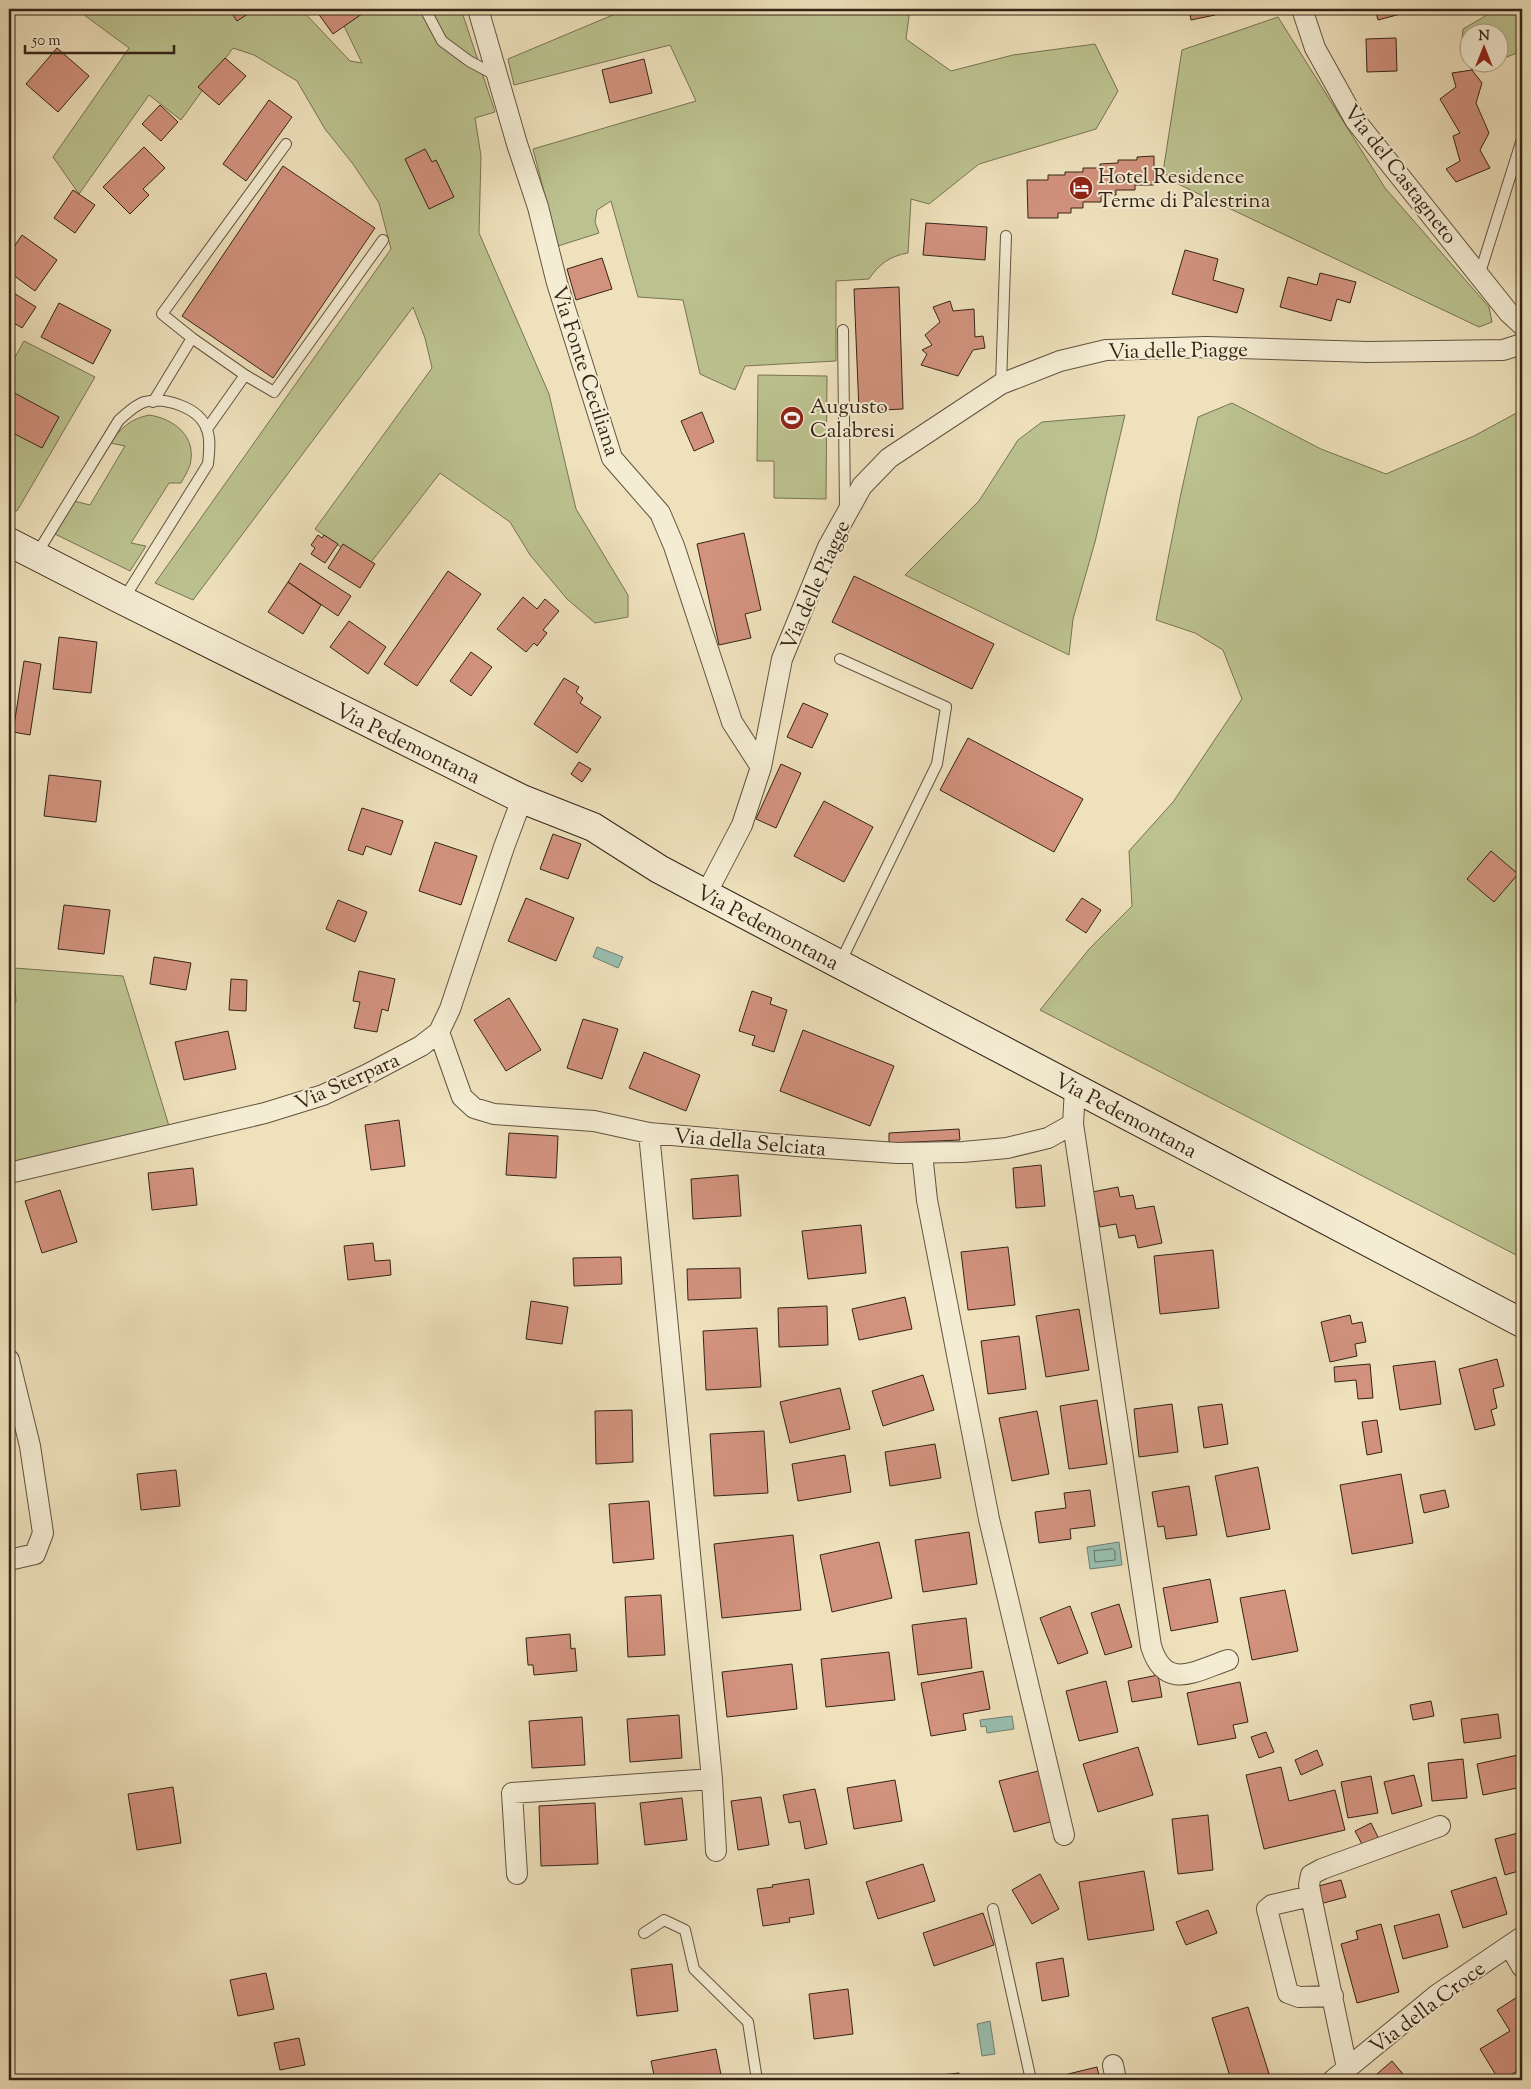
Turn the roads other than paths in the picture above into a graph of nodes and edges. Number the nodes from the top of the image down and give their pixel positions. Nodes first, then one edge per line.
1 (425, 9) edge
2 (478, 9) edge
3 (1302, 9) edge
4 (498, 77) junction
5 (1522, 139) edge
6 (286, 144) dead end
7 (1006, 236) dead end
8 (383, 240) dead end
9 (1480, 276) junction
10 (1522, 325) edge
11 (843, 330) dead end
12 (192, 338) junction
13 (1522, 344) edge
14 (245, 375) junction
15 (1001, 384) junction
16 (153, 402) junction
17 (207, 429) junction
18 (845, 516) junction
19 (9, 542) edge
20 (36, 555) junction
21 (122, 600) junction
22 (840, 659) dead end
23 (761, 767) junction
24 (522, 800) junction
25 (706, 894) junction
26 (839, 964) junction
27 (439, 1032) junction
28 (1075, 1088) junction
29 (1073, 1124) junction
30 (649, 1133) junction
31 (922, 1153) junction
32 (9, 1173) edge
33 (1522, 1323) edge
34 (9, 1360) edge
35 (9, 1560) edge
36 (1228, 1660) dead end
37 (712, 1779) junction
38 (1440, 1826) dead end
39 (1064, 1835) dead end
40 (716, 1850) dead end
41 (517, 1874) dead end
42 (1311, 1896) junction
43 (993, 1909) dead end
44 (644, 1933) dead end
45 (1516, 1942) edge
46 (1522, 1968) edge
47 (1333, 1996) junction
48 (1340, 2074) edge
49 (757, 2080) edge
50 (1031, 2080) edge

1 - 4 lane
2 - 4 street, Via Fonte Ceciliana
3 - 9 street, Via del Castagneto
4 - 23 street, Via Fonte Ceciliana
5 - 9 lane
6 - 12 lane
7 - 15 lane
8 - 14 lane
9 - 10 street, Via del Castagneto
11 - 18 lane
12 - 14 lane
12 - 16 lane
13 - 15 street, Via delle Piagge
14 - 17 lane
15 - 18 street, Via delle Piagge
16 - 17 lane
16 - 20 lane
17 - 21 lane
18 - 23 street, Via delle Piagge
19 - 20 street, Via Pedemontana
20 - 21 street, Via Pedemontana
21 - 24 street, Via Pedemontana
22 - 26 lane
23 - 25 street, Via delle Piagge
24 - 25 street, Via Pedemontana
24 - 27 street, Via Sterpara
25 - 26 street, Via Pedemontana
26 - 28 street, Via Pedemontana
27 - 30 street, Via della Selciata
27 - 32 street, Via Sterpara
28 - 29 street
28 - 33 street, Via Pedemontana
29 - 31 street, Via della Selciata
29 - 36 street
30 - 31 street, Via della Selciata
30 - 37 street
31 - 39 street
34 - 35 street
37 - 40 street
37 - 41 street
38 - 42 street
42 - 47 street
42 - 47 street
43 - 50 lane
44 - 49 lane
45 - 46 street
45 - 48 street, Via della Croce
47 - 48 street

